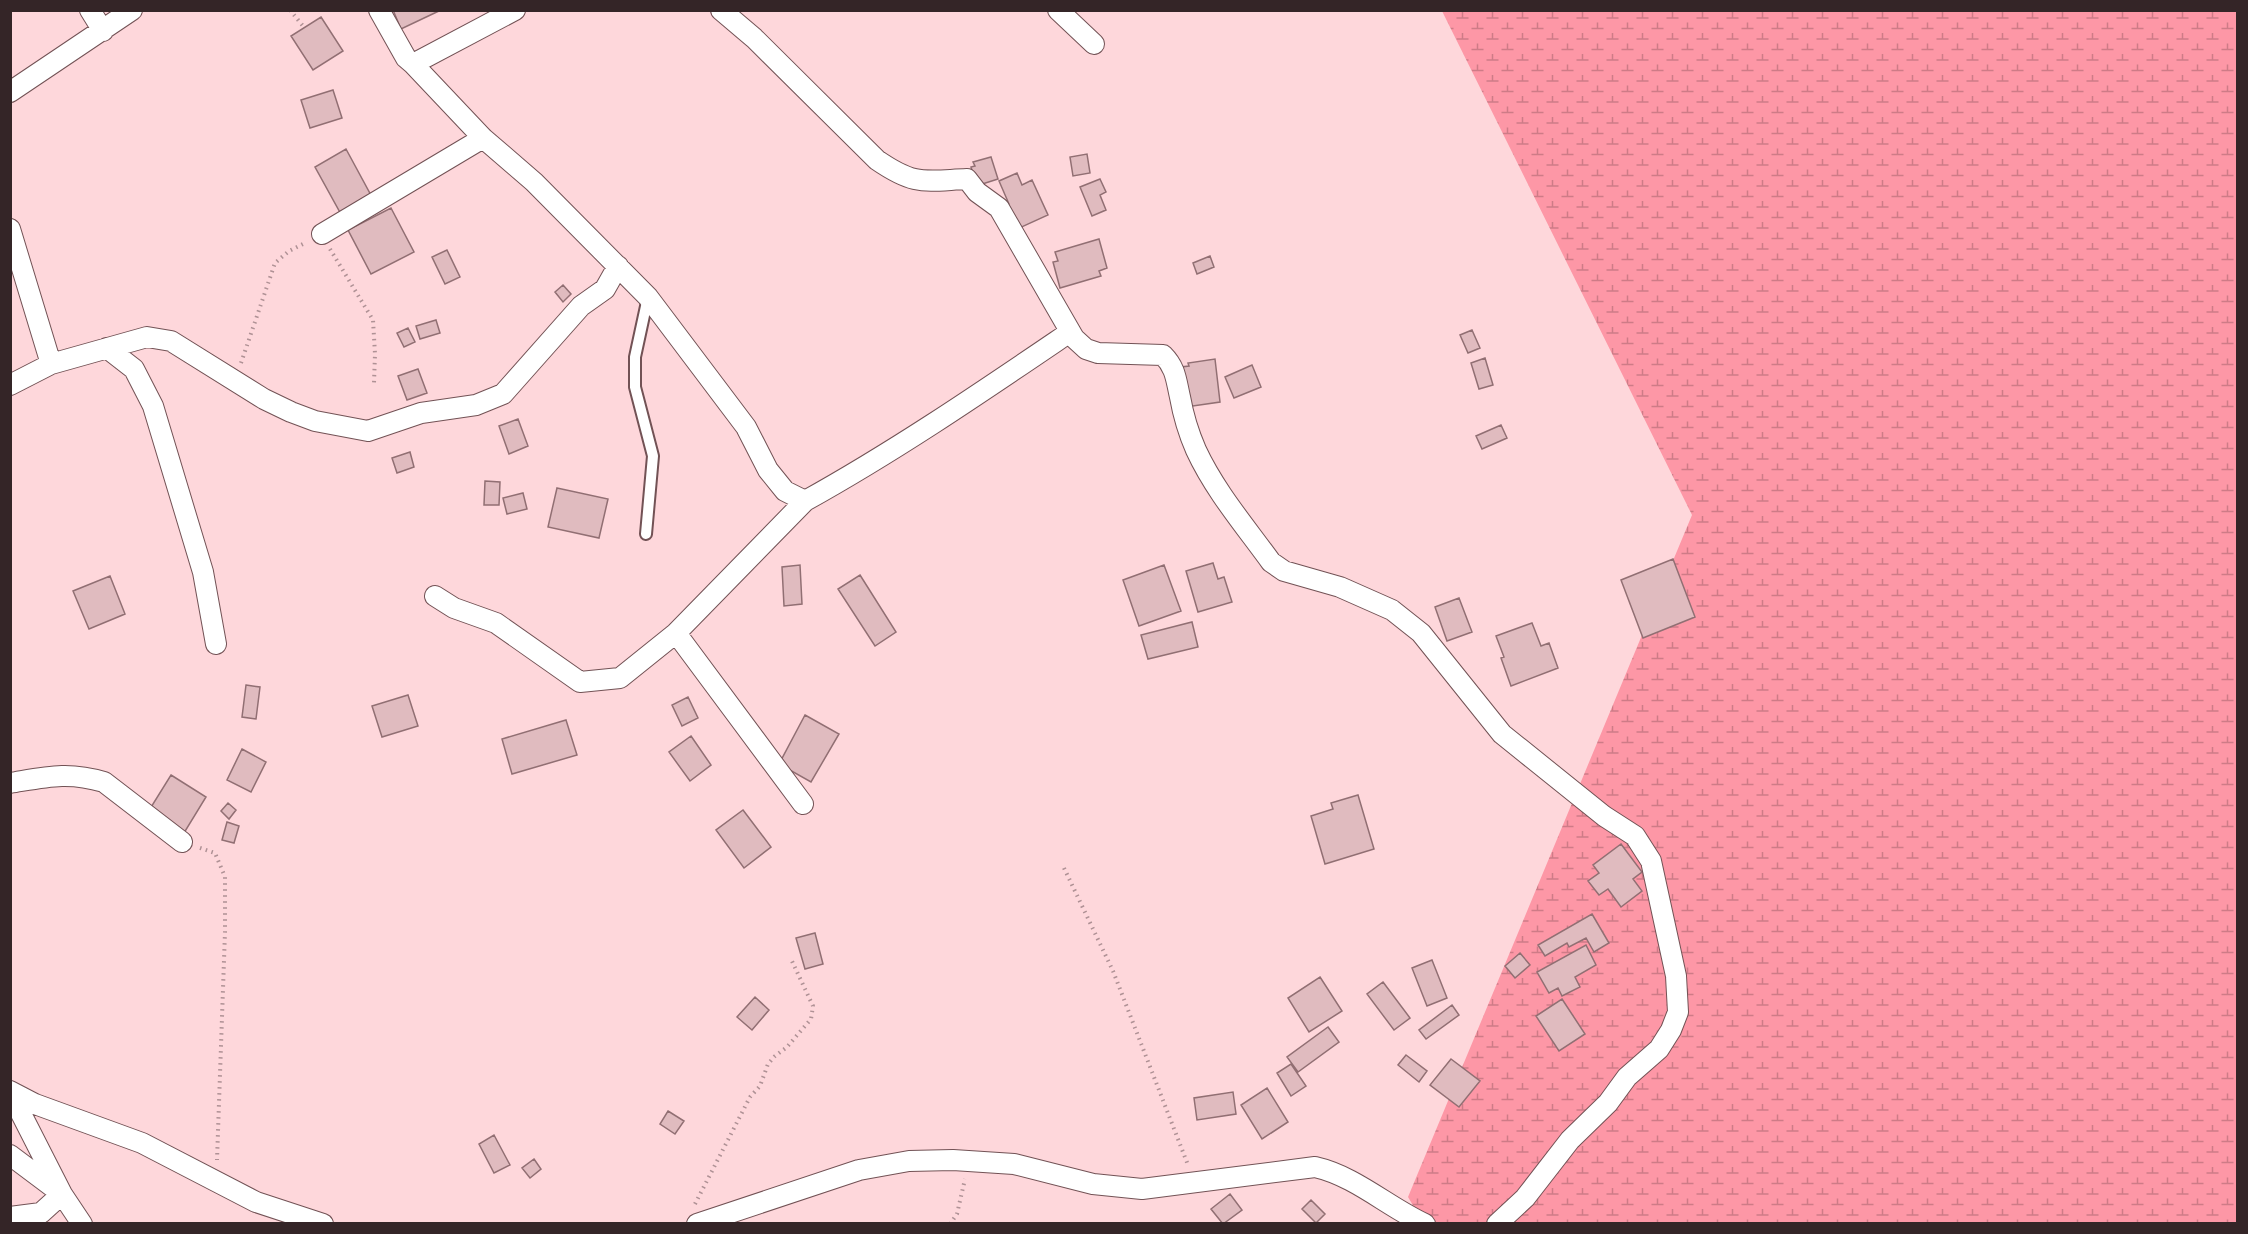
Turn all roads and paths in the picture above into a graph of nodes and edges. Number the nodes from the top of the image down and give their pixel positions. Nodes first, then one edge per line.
1 (90, 10) edge
2 (132, 10) edge
3 (290, 10) edge
4 (379, 10) edge
5 (515, 10) edge
6 (721, 10) edge
7 (1058, 10) edge
8 (303, 26) dead end
9 (103, 31) junction
10 (1094, 44) dead end
11 (413, 64) junction
12 (10, 92) edge
13 (483, 138) junction
14 (10, 229) edge
15 (314, 238) junction
16 (618, 266) junction
17 (648, 297) junction
18 (1070, 332) junction
19 (107, 348) junction
20 (51, 364) junction
21 (235, 381) junction
22 (374, 384) dead end
23 (10, 385) edge
24 (805, 501) junction
25 (645, 534) dead end
26 (435, 596) dead end
27 (676, 633) junction
28 (216, 644) dead end
29 (10, 783) edge
30 (803, 804) dead end
31 (182, 842) joint
32 (1064, 868) dead end
33 (791, 959) dead end
34 (10, 1091) edge
35 (10, 1155) edge
36 (969, 1161) junction
37 (217, 1182) junction
38 (1194, 1183) junction
39 (62, 1194) junction
40 (10, 1217) edge
41 (694, 1218) edge
42 (82, 1224) edge
43 (323, 1224) edge
44 (950, 1224) edge
45 (1425, 1224) edge
46 (1497, 1224) edge

1 - 9 street
2 - 9 street
3 - 8 path
4 - 11 street
5 - 11 street
6 - 18 street
7 - 10 street
9 - 12 street
11 - 13 street
13 - 15 street
13 - 16 street
14 - 20 street
15 - 21 path
15 - 22 path
16 - 17 street
16 - 21 street
17 - 24 street
17 - 25 lane
18 - 24 street
18 - 46 street
19 - 20 street
19 - 21 street
19 - 28 street
20 - 23 street
24 - 27 street
26 - 27 street
27 - 30 street
29 - 31 street
31 - 37 path
32 - 38 path
33 - 41 path
34 - 37 street
34 - 39 street
35 - 39 street
36 - 38 street
36 - 41 street
36 - 44 path
37 - 43 street
38 - 45 street
39 - 40 street
39 - 42 street

